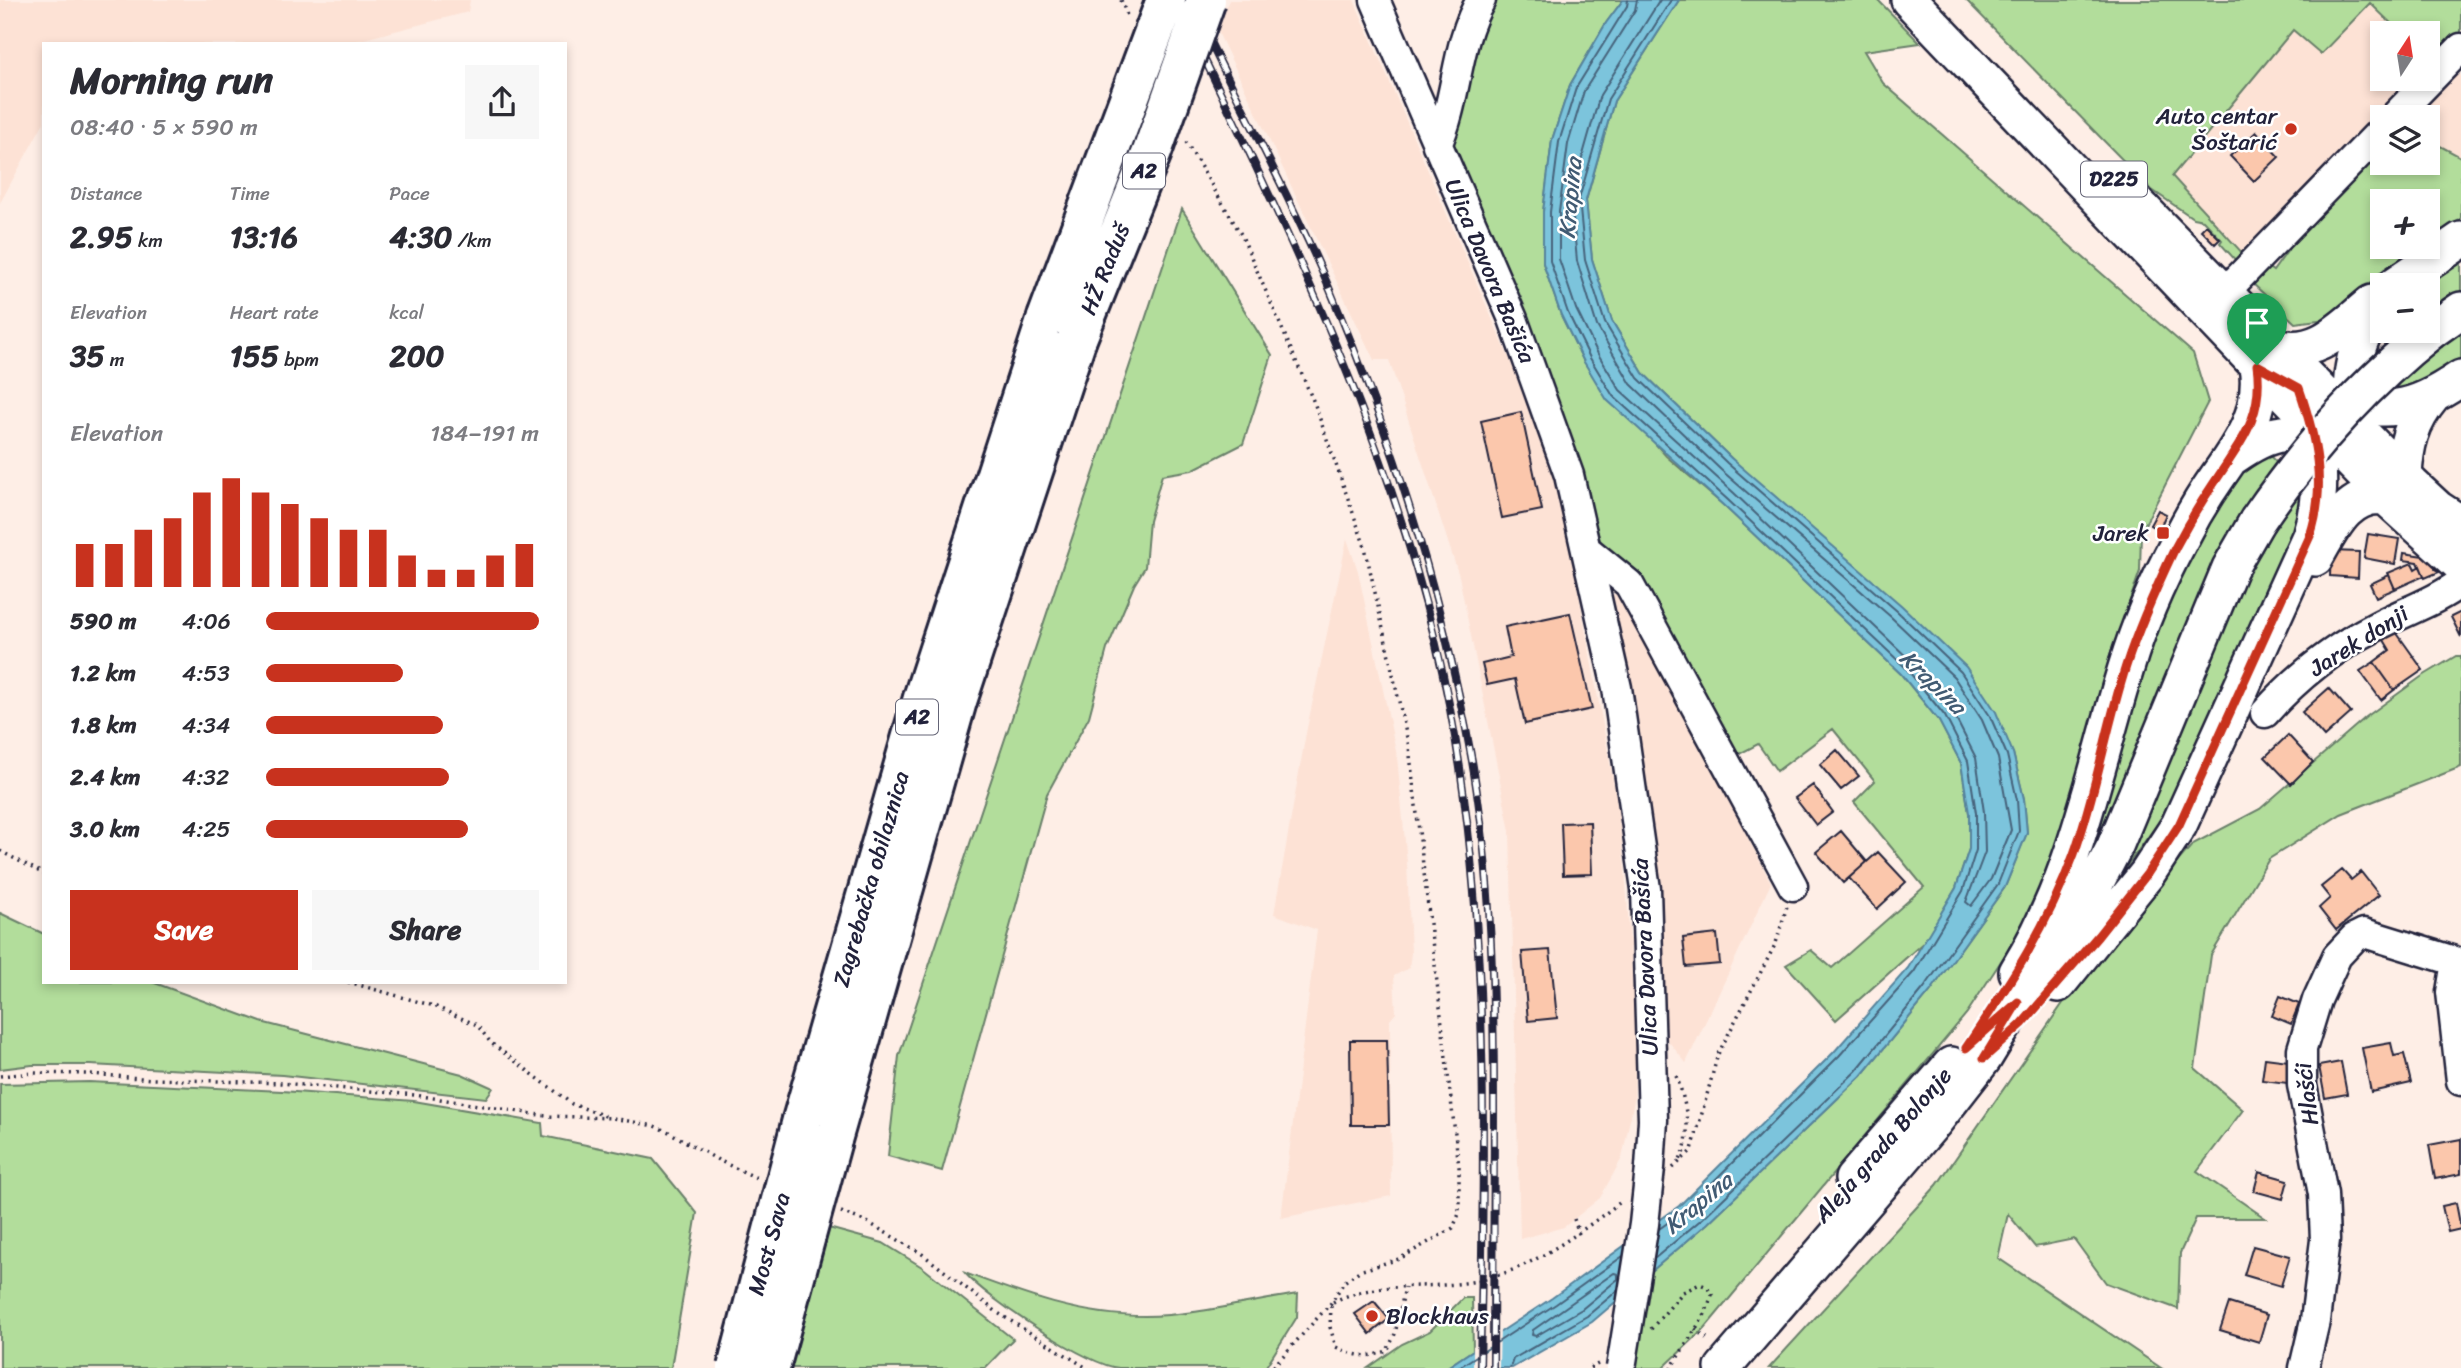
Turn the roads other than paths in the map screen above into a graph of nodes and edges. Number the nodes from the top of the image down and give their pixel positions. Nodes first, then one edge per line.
1 (1166, 0) edge
2 (1206, 0) edge
3 (1375, 0) edge
4 (1481, 0) edge
5 (1909, 0) edge
6 (1942, 14) edge
7 (2461, 48) edge
8 (2406, 105) edge
9 (2370, 142) edge
10 (1437, 145) junction
11 (2461, 240) edge
12 (2413, 273) edge
13 (2224, 293) junction
14 (2370, 306) edge
15 (2461, 310) edge
16 (2370, 317) edge
17 (1062, 330) junction
18 (2272, 354) junction
19 (2461, 378) edge
20 (2432, 397) junction
21 (2347, 439) junction
22 (2234, 456) junction
23 (2461, 524) edge
24 (1586, 549) junction
25 (2461, 565) edge
26 (2461, 582) edge
27 (2278, 604) junction
28 (2265, 713) dead end
29 (1793, 886) dead end
30 (2459, 962) edge
31 (1975, 1053) junction
32 (2461, 1081) edge
33 (817, 1130) junction
34 (1709, 1358) edge
35 (737, 1368) edge
36 (770, 1368) edge
37 (1620, 1368) edge
38 (2304, 1368) edge

1 - 17 highway, HŽ Raduš / A2, bridge
2 - 17 highway, HŽ Raduš / A2, bridge
3 - 10 street, Ulica Davora Bašića
4 - 10 street
5 - 6 main road, D225
6 - 13 main road, D225
6 - 18 main road, D225
7 - 8 street
9 - 13 street
10 - 24 street, Ulica Davora Bašića
11 - 12 main road
13 - 18 main road, D225
14 - 18 main road
15 - 31 main road, Aleja grada Bolonje, bridge
16 - 21 main road
17 - 33 highway, Zagrebačka obilaznica / A2
18 - 21 main road
18 - 22 main road
19 - 20 main road
20 - 21 main road
20 - 21 main road
21 - 22 main road
21 - 23 main road
21 - 25 main road
21 - 27 main road
21 - 27 main road
22 - 31 main road
24 - 29 street
24 - 37 street, Ulica Davora Bašića, bridge
26 - 28 street, Jarek donji
27 - 31 main road
30 - 32 street, Hlašći
30 - 38 street, Hlašći
31 - 34 main road, Aleja grada Bolonje
33 - 35 highway, Most Sava / A2, bridge
33 - 36 highway, Most Sava / A2, bridge

